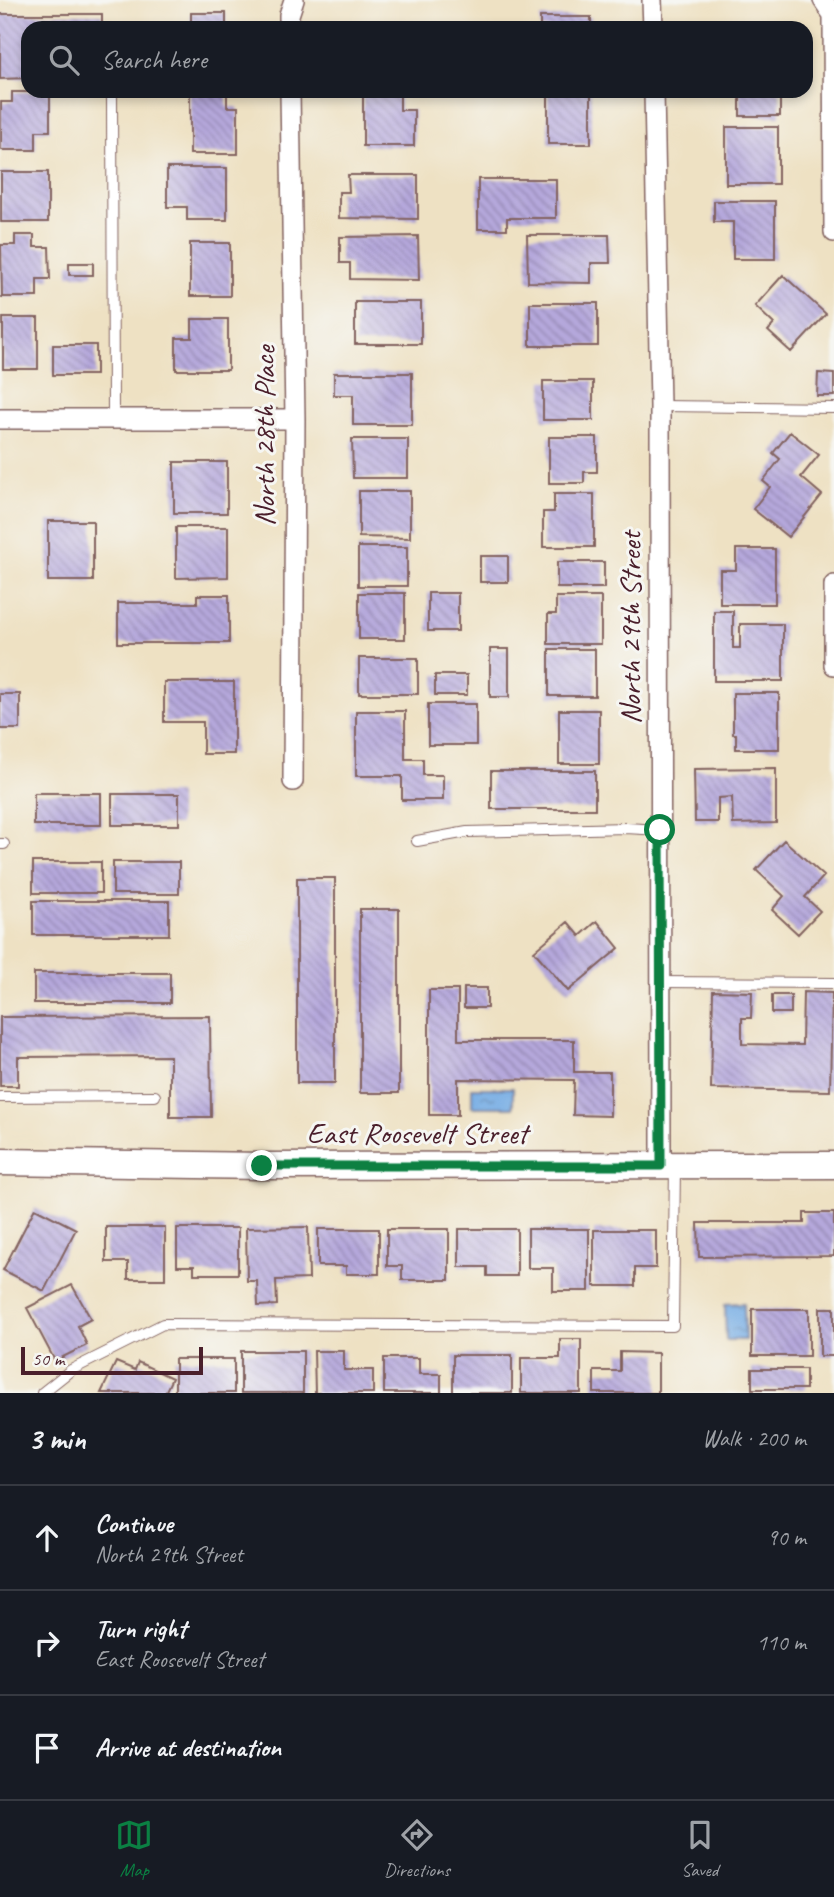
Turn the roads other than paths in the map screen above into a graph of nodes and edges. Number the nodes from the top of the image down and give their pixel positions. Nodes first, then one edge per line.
1 (294, 0) edge
2 (652, 0) edge
3 (823, 0) edge
4 (289, 21) edge
5 (653, 21) edge
6 (112, 98) edge
7 (290, 98) edge
8 (654, 98) edge
9 (834, 232) edge
10 (660, 406) junction
11 (834, 408) edge
12 (0, 419) edge
13 (113, 419) junction
14 (295, 419) junction
15 (834, 585) edge
16 (834, 665) edge
17 (293, 781) dead end
18 (660, 830) junction
19 (417, 841) dead end
20 (660, 982) junction
21 (834, 984) edge
22 (155, 1096) dead end
23 (0, 1097) edge
24 (0, 1162) edge
25 (834, 1165) edge
26 (668, 1166) junction
27 (42, 1393) edge

1 - 4 street
2 - 5 street
3 - 9 street
6 - 13 lane
7 - 14 street, North 28th Place
8 - 10 street, North 29th Street
10 - 11 lane
10 - 18 street, North 29th Street
12 - 13 street
13 - 14 street
14 - 17 street, North 28th Place
15 - 16 street
18 - 19 lane
18 - 20 street, North 29th Street
20 - 21 lane
20 - 26 street, North 29th Street
22 - 23 lane
24 - 26 street, East Roosevelt Street
25 - 26 street, East Roosevelt Street
26 - 27 lane

